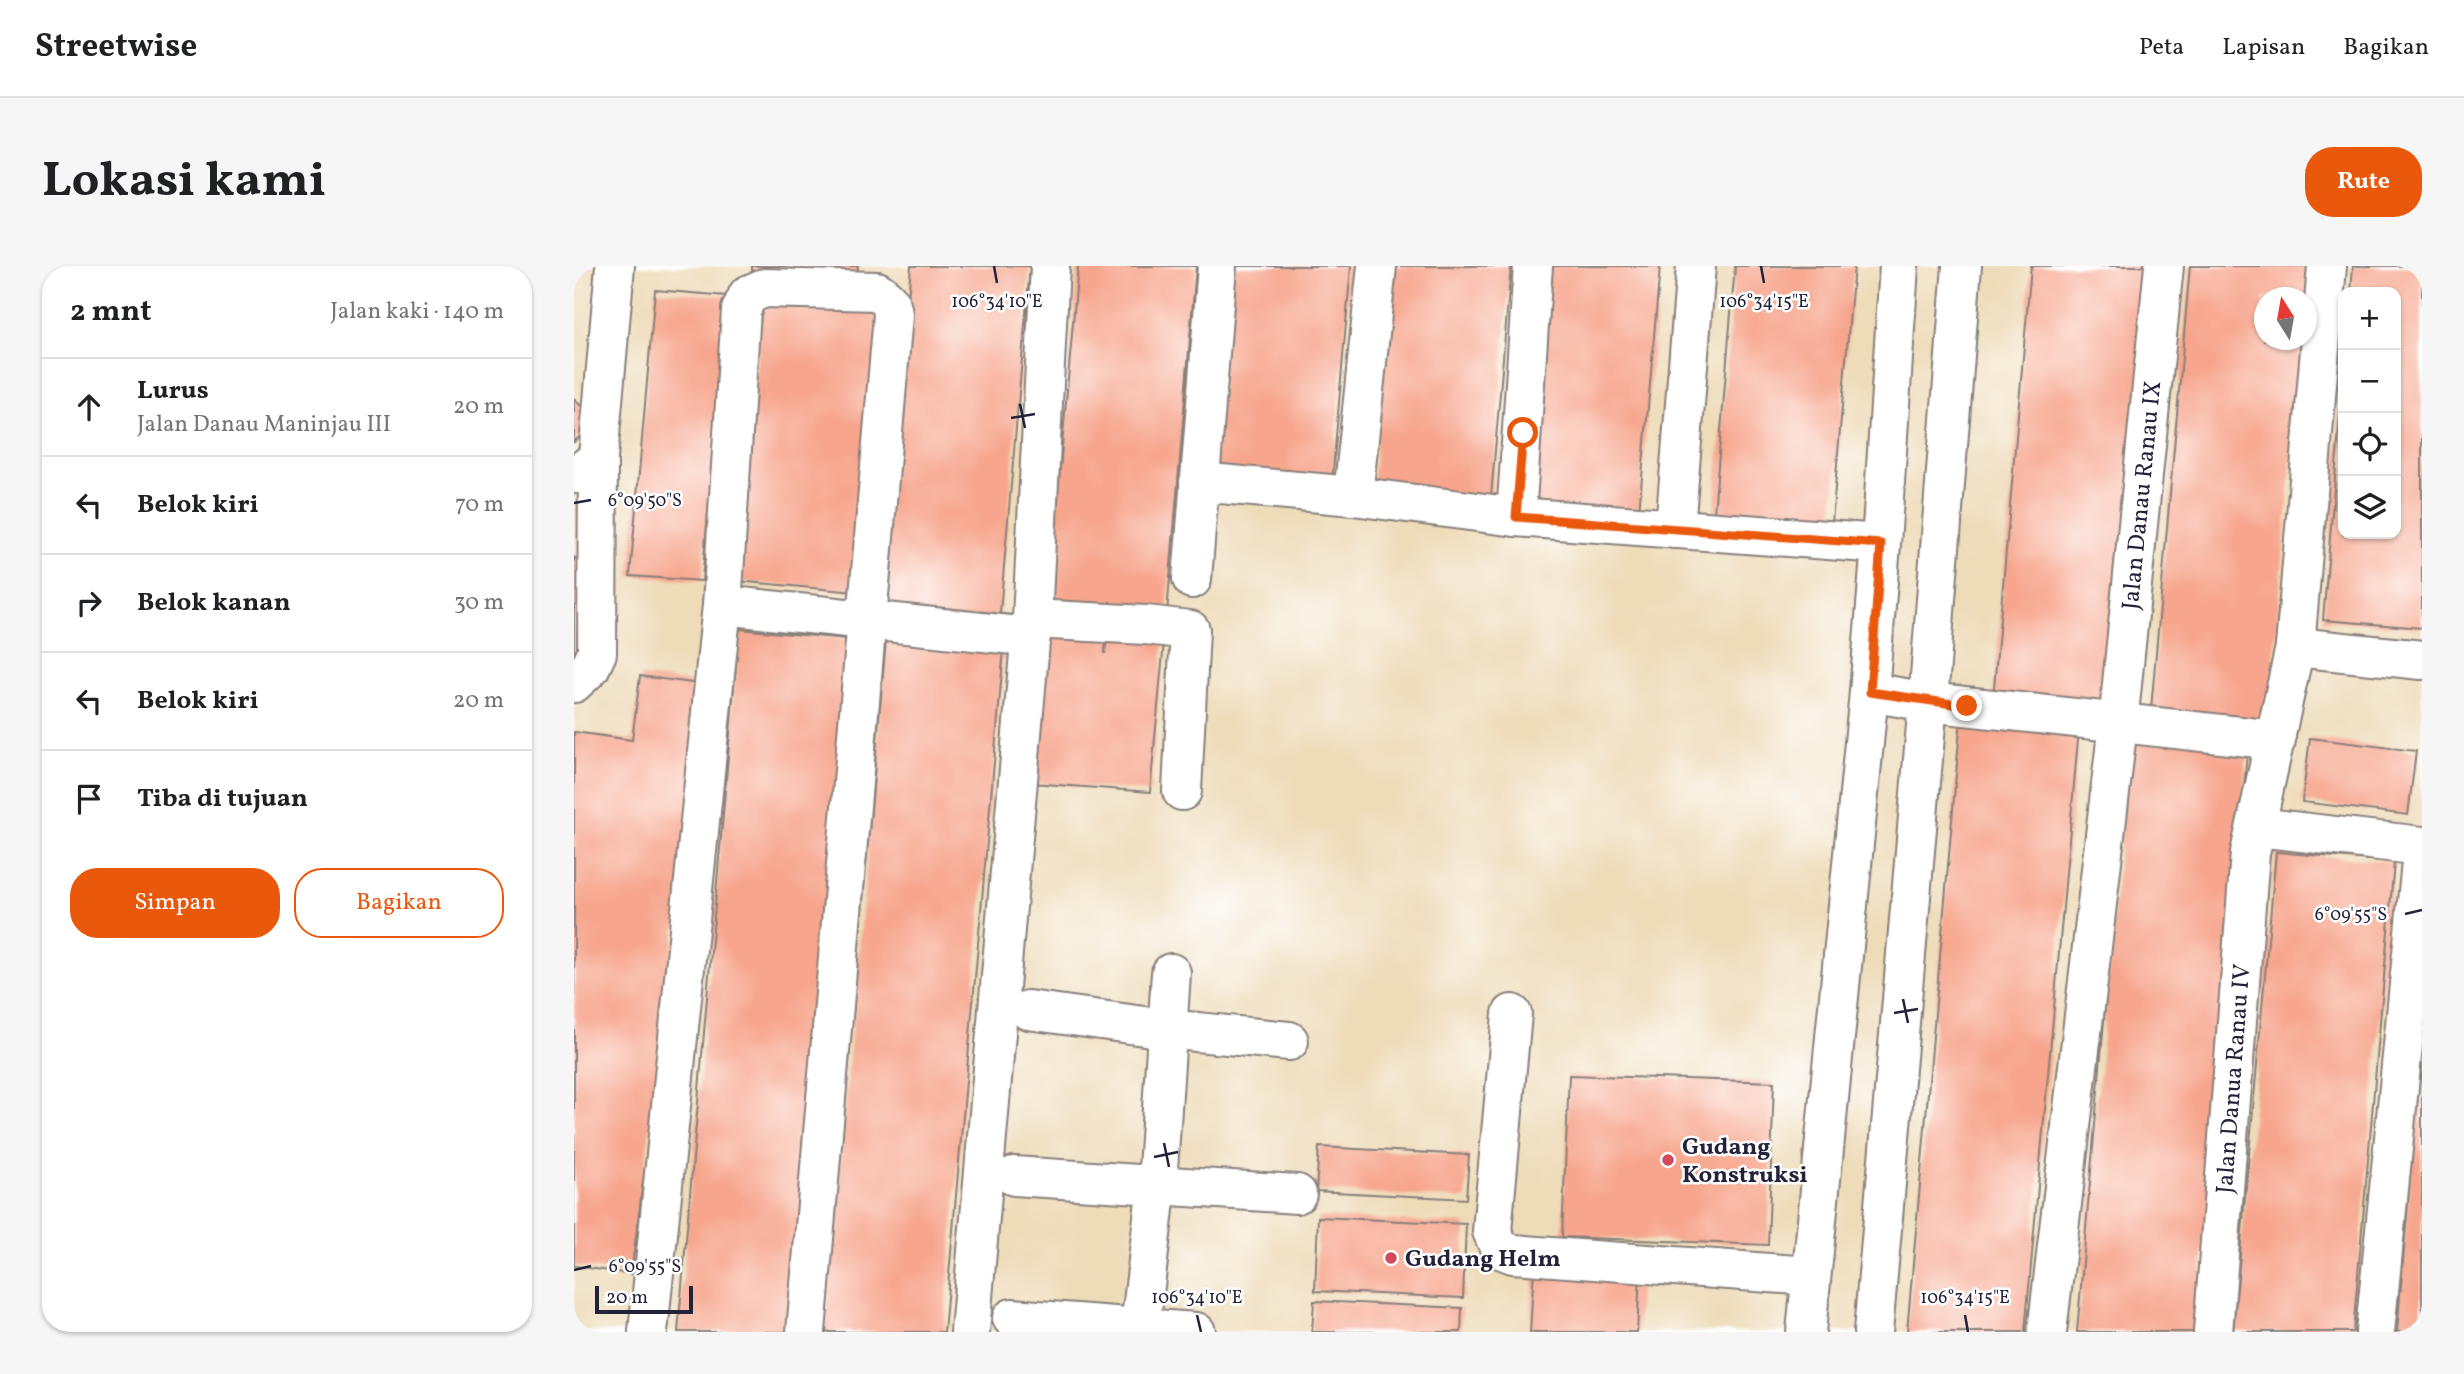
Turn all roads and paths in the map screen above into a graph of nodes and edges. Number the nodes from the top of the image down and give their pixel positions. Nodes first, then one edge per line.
1 (615, 266) edge
2 (1050, 266) edge
3 (1217, 266) edge
4 (1377, 266) edge
5 (1534, 266) edge
6 (1696, 266) edge
7 (1899, 266) edge
8 (1962, 266) edge
9 (2164, 266) edge
10 (2327, 266) edge
11 (586, 468) edge
12 (1199, 482) junction
13 (1353, 496) junction
14 (1516, 517) junction
15 (1675, 529) junction
16 (1881, 544) junction
17 (586, 560) edge
18 (1192, 579) dead end
19 (722, 605) junction
20 (867, 621) junction
21 (1031, 628) junction
22 (2295, 647) junction
23 (2422, 660) edge
24 (574, 683) edge
25 (1870, 692) junction
26 (1928, 702) junction
27 (2118, 723) junction
28 (2276, 740) junction
29 (1182, 791) dead end
30 (2257, 827) junction
31 (2422, 848) edge
32 (1171, 973) dead end
33 (1028, 1010) dead end
34 (1512, 1014) dead end
35 (1166, 1030) junction
36 (1289, 1041) dead end
37 (1014, 1177) dead end
38 (1157, 1184) junction
39 (1297, 1194) dead end
40 (1810, 1276) junction
41 (1012, 1318) dead end
42 (1140, 1330) edge
43 (648, 1332) edge
44 (806, 1332) edge
45 (970, 1332) edge
46 (1196, 1332) edge
47 (1806, 1332) edge
48 (1873, 1332) edge
49 (2047, 1332) edge
50 (2213, 1332) edge
51 (2375, 1332) edge

1 - 11 street
2 - 21 street
3 - 12 street
4 - 13 street
5 - 14 street
6 - 15 street
7 - 16 street
8 - 26 street
9 - 27 street, Jalan Danau Ranau IX
10 - 22 street, Jalan Danua Ranau IV
11 - 17 street
12 - 13 street
12 - 18 street
13 - 14 street
14 - 15 street
15 - 16 street
16 - 25 street
17 - 24 street
19 - 20 street
19 - 20 street
19 - 43 street
20 - 21 street
20 - 44 street
21 - 29 street
21 - 45 street
22 - 23 street
22 - 28 street, Jalan Danua Ranau IV
25 - 26 street
25 - 40 street
26 - 27 street
26 - 48 street
27 - 28 street
27 - 49 street, Jalan Danau Ranau IX
28 - 30 street, Jalan Danua Ranau IV
30 - 31 street
30 - 50 street, Jalan Danua Ranau IV
31 - 51 street
32 - 35 street
33 - 35 street
34 - 40 street
35 - 36 street
35 - 38 street
37 - 38 street
38 - 39 street
38 - 42 street
40 - 47 street
41 - 42 street
42 - 46 street

